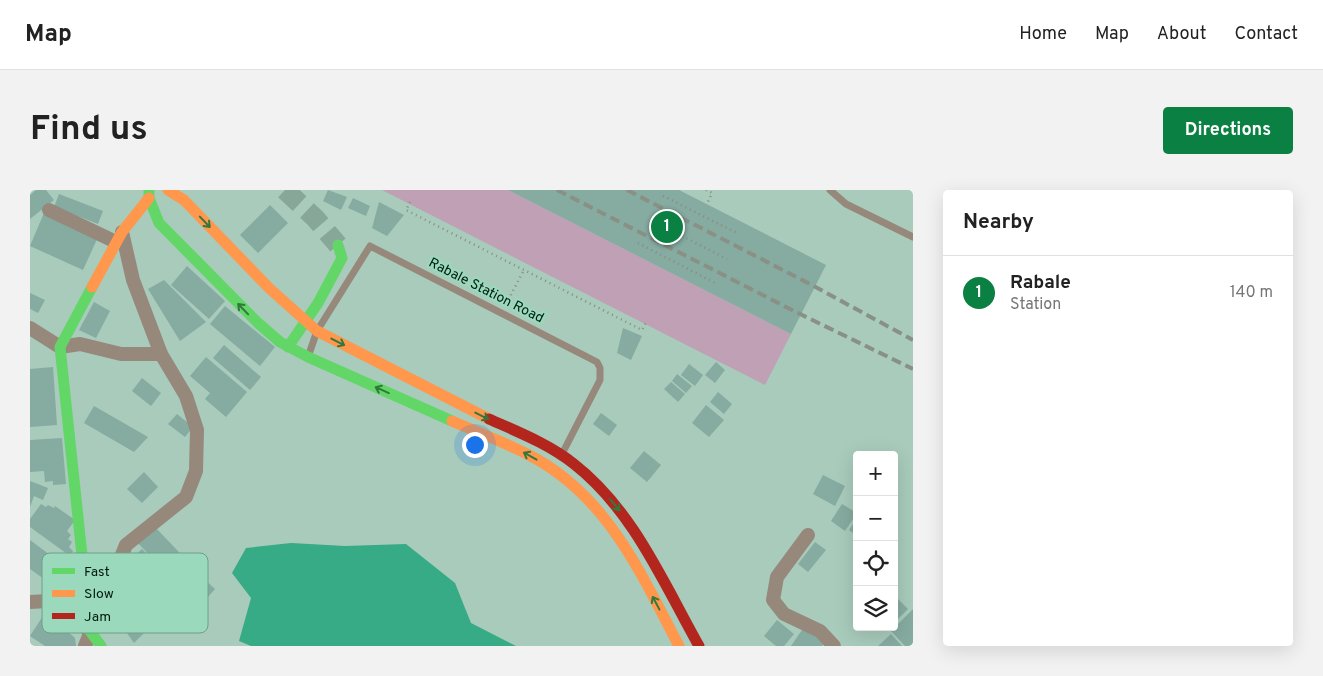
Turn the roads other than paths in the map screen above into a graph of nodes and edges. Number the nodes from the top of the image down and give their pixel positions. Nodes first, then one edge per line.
1 (168, 190) edge
2 (830, 190) edge
3 (149, 194) edge
4 (49, 210) dead end
5 (119, 237) junction
6 (913, 238) edge
7 (338, 245) tunnel mouth
8 (306, 320) junction
9 (30, 328) edge
10 (317, 331) junction
11 (288, 346) junction
12 (60, 347) junction
13 (160, 354) junction
14 (308, 357) junction
15 (562, 456) junction
16 (553, 470) junction
17 (808, 535) dead end
18 (82, 553) edge
19 (122, 553) edge
20 (89, 633) edge
21 (91, 633) edge
22 (85, 646) edge
23 (101, 646) edge
24 (679, 646) edge
25 (699, 646) edge
26 (834, 646) edge

1 -> 8 street
2 - 6 lane
3 - 5 street
11 -> 3 street
4 - 5 street
5 - 12 street
5 - 13 street
7 - 8 street
8 - 10 street
8 - 11 street
9 - 12 street
10 - 14 lane, Rabale Station Road
10 -> 15 street
10 - 15 lane, Rabale Station Road
11 - 14 street
12 - 13 street
12 - 18 street
13 - 19 street
16 -> 14 street
15 - 16 lane, Rabale Station Road
15 -> 25 street
24 -> 16 street
17 - 26 street
20 - 22 street
21 - 23 street

